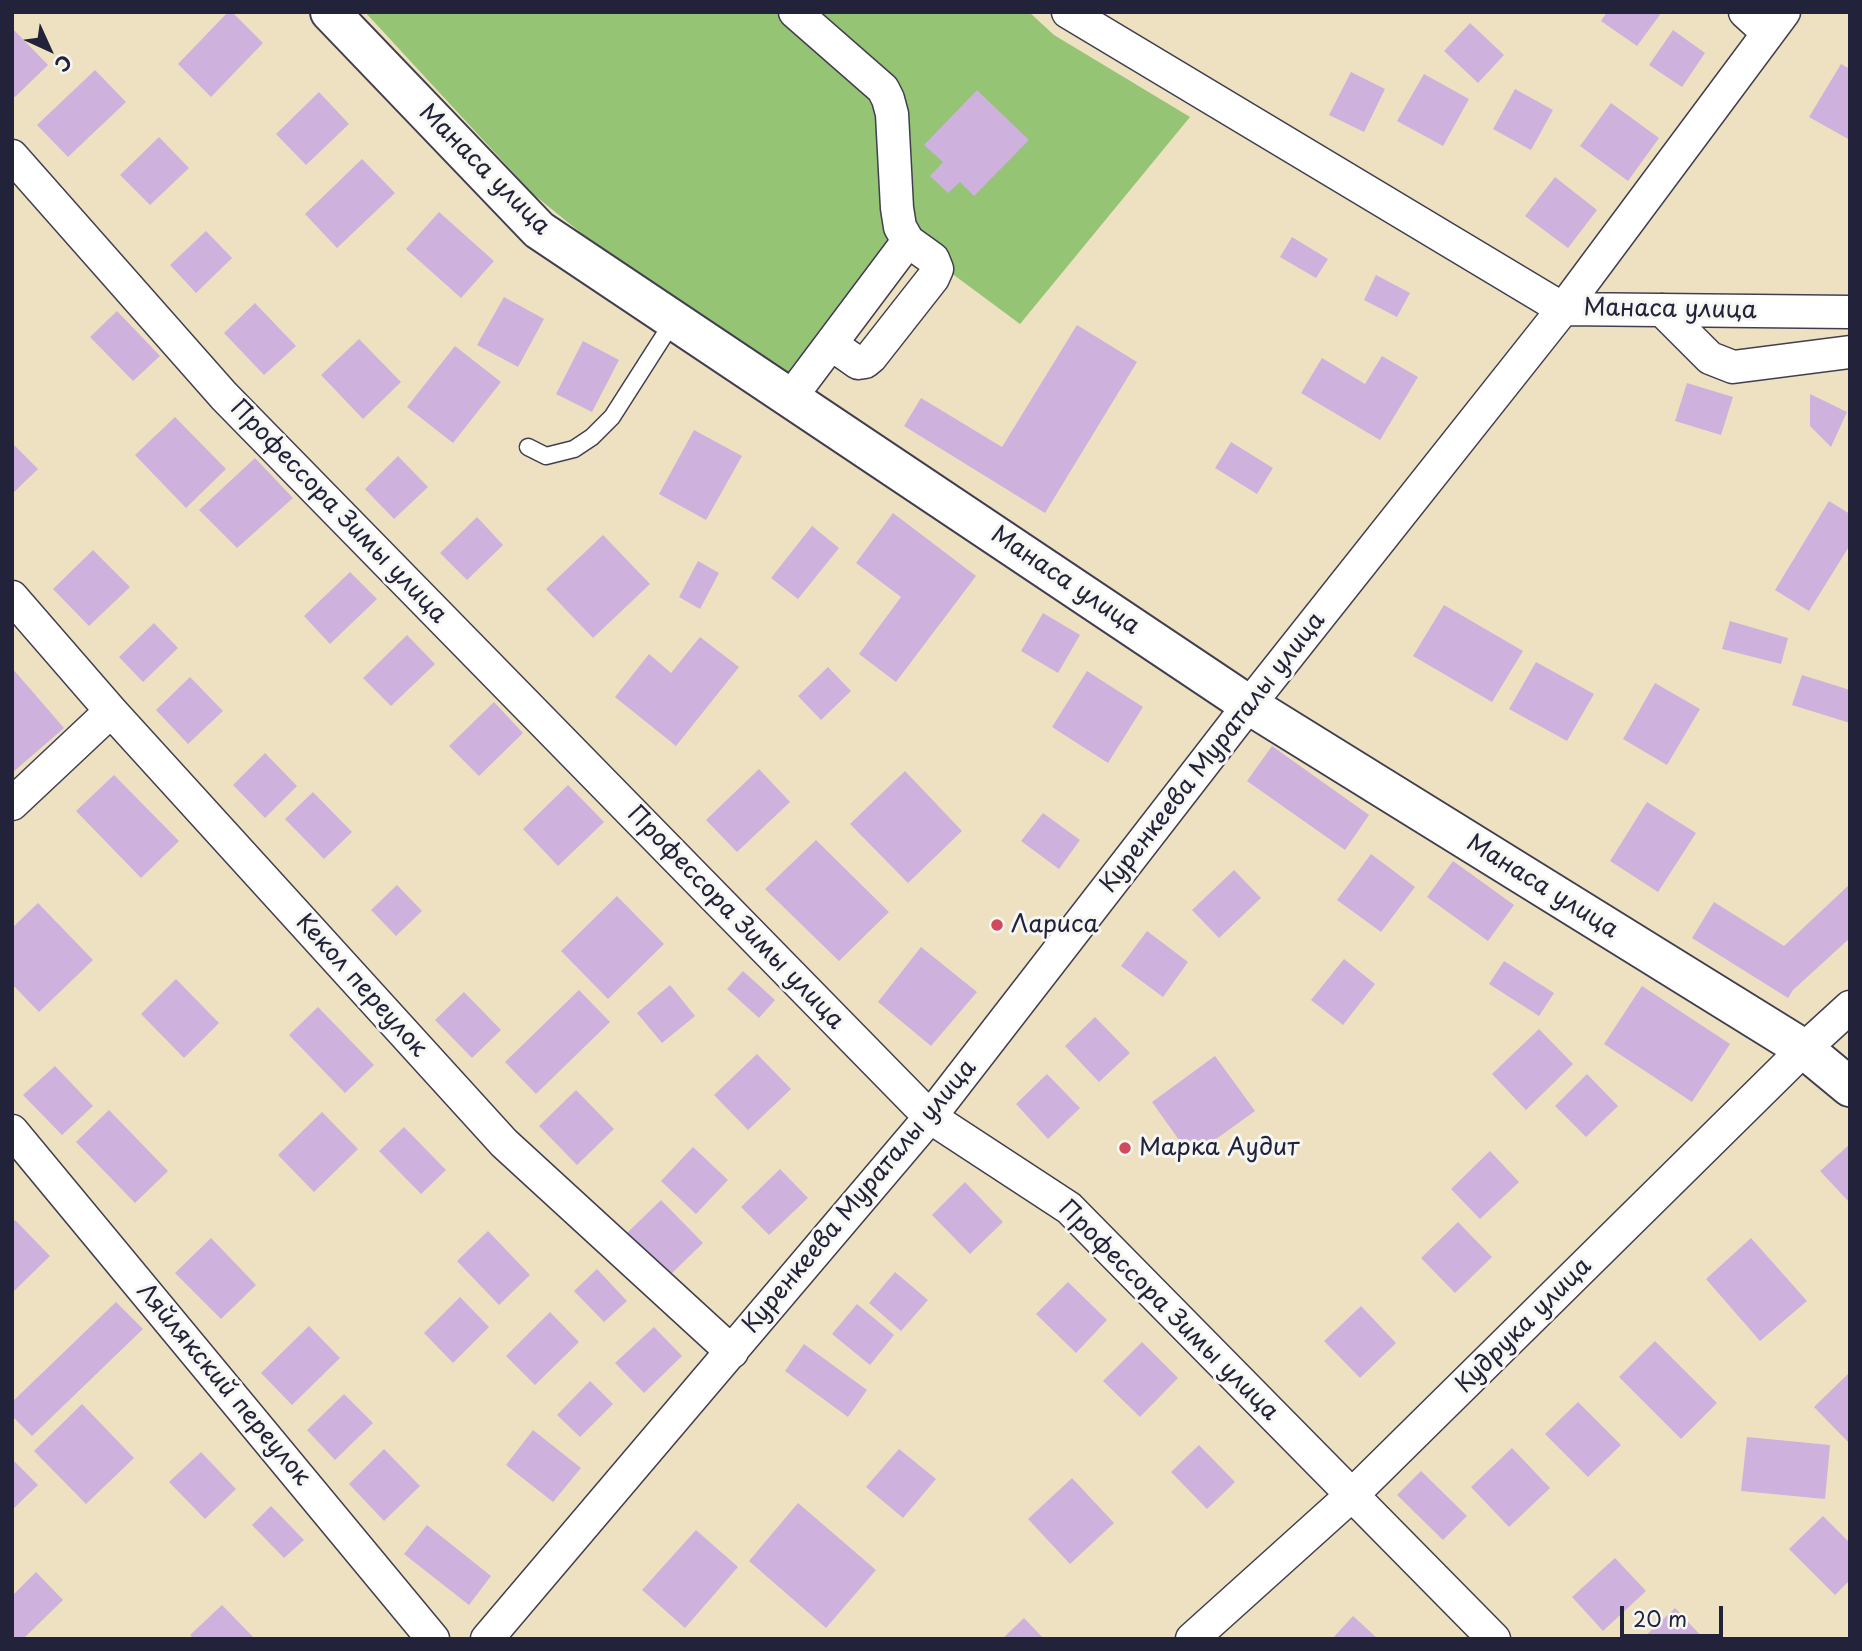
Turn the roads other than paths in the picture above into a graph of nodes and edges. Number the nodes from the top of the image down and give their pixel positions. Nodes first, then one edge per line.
1 (330, 12) edge
2 (795, 12) edge
3 (1068, 12) edge
4 (1765, 19) edge
5 (12, 156) edge
6 (908, 241) junction
7 (1563, 309) junction
8 (1662, 310) junction
9 (1850, 312) edge
10 (674, 320) junction
11 (831, 344) junction
12 (1850, 352) edge
13 (791, 397) junction
14 (527, 447) dead end
15 (12, 597) edge
16 (1249, 705) junction
17 (111, 711) junction
18 (12, 804) edge
19 (1850, 1007) edge
20 (1804, 1049) junction
21 (1850, 1087) edge
22 (930, 1117) junction
23 (12, 1131) edge
24 (732, 1352) junction
25 (1353, 1494) junction
26 (433, 1639) edge
27 (487, 1639) edge
28 (1192, 1639) edge
29 (1494, 1639) edge

1 - 10 street, Манаса улица
2 - 6 street
3 - 7 street, Манаса улица
4 - 7 street, Куренкеева Мураталы улица
5 - 22 street, Профессора Зимы улица
6 - 11 street
6 - 11 street
7 - 8 street, Манаса улица
7 - 16 street, Куренкеева Мураталы улица
8 - 9 street, Манаса улица
8 - 12 street
10 - 13 street, Манаса улица
10 - 14 lane
11 - 13 street
13 - 16 street, Манаса улица
15 - 17 street, Кекол переулок
16 - 20 street, Манаса улица
16 - 22 street, Куренкеева Мураталы улица
17 - 18 street
17 - 24 street, Кекол переулок
19 - 20 street, Кудрука улица
20 - 21 street, Манаса улица
20 - 25 street, Кудрука улица
22 - 24 street, Куренкеева Мураталы улица
22 - 25 street, Профессора Зимы улица
23 - 26 street, Ляйлякский переулок
24 - 27 street, Куренкеева Мураталы улица
25 - 28 street, Кудрука улица
25 - 29 street, Профессора Зимы улица

